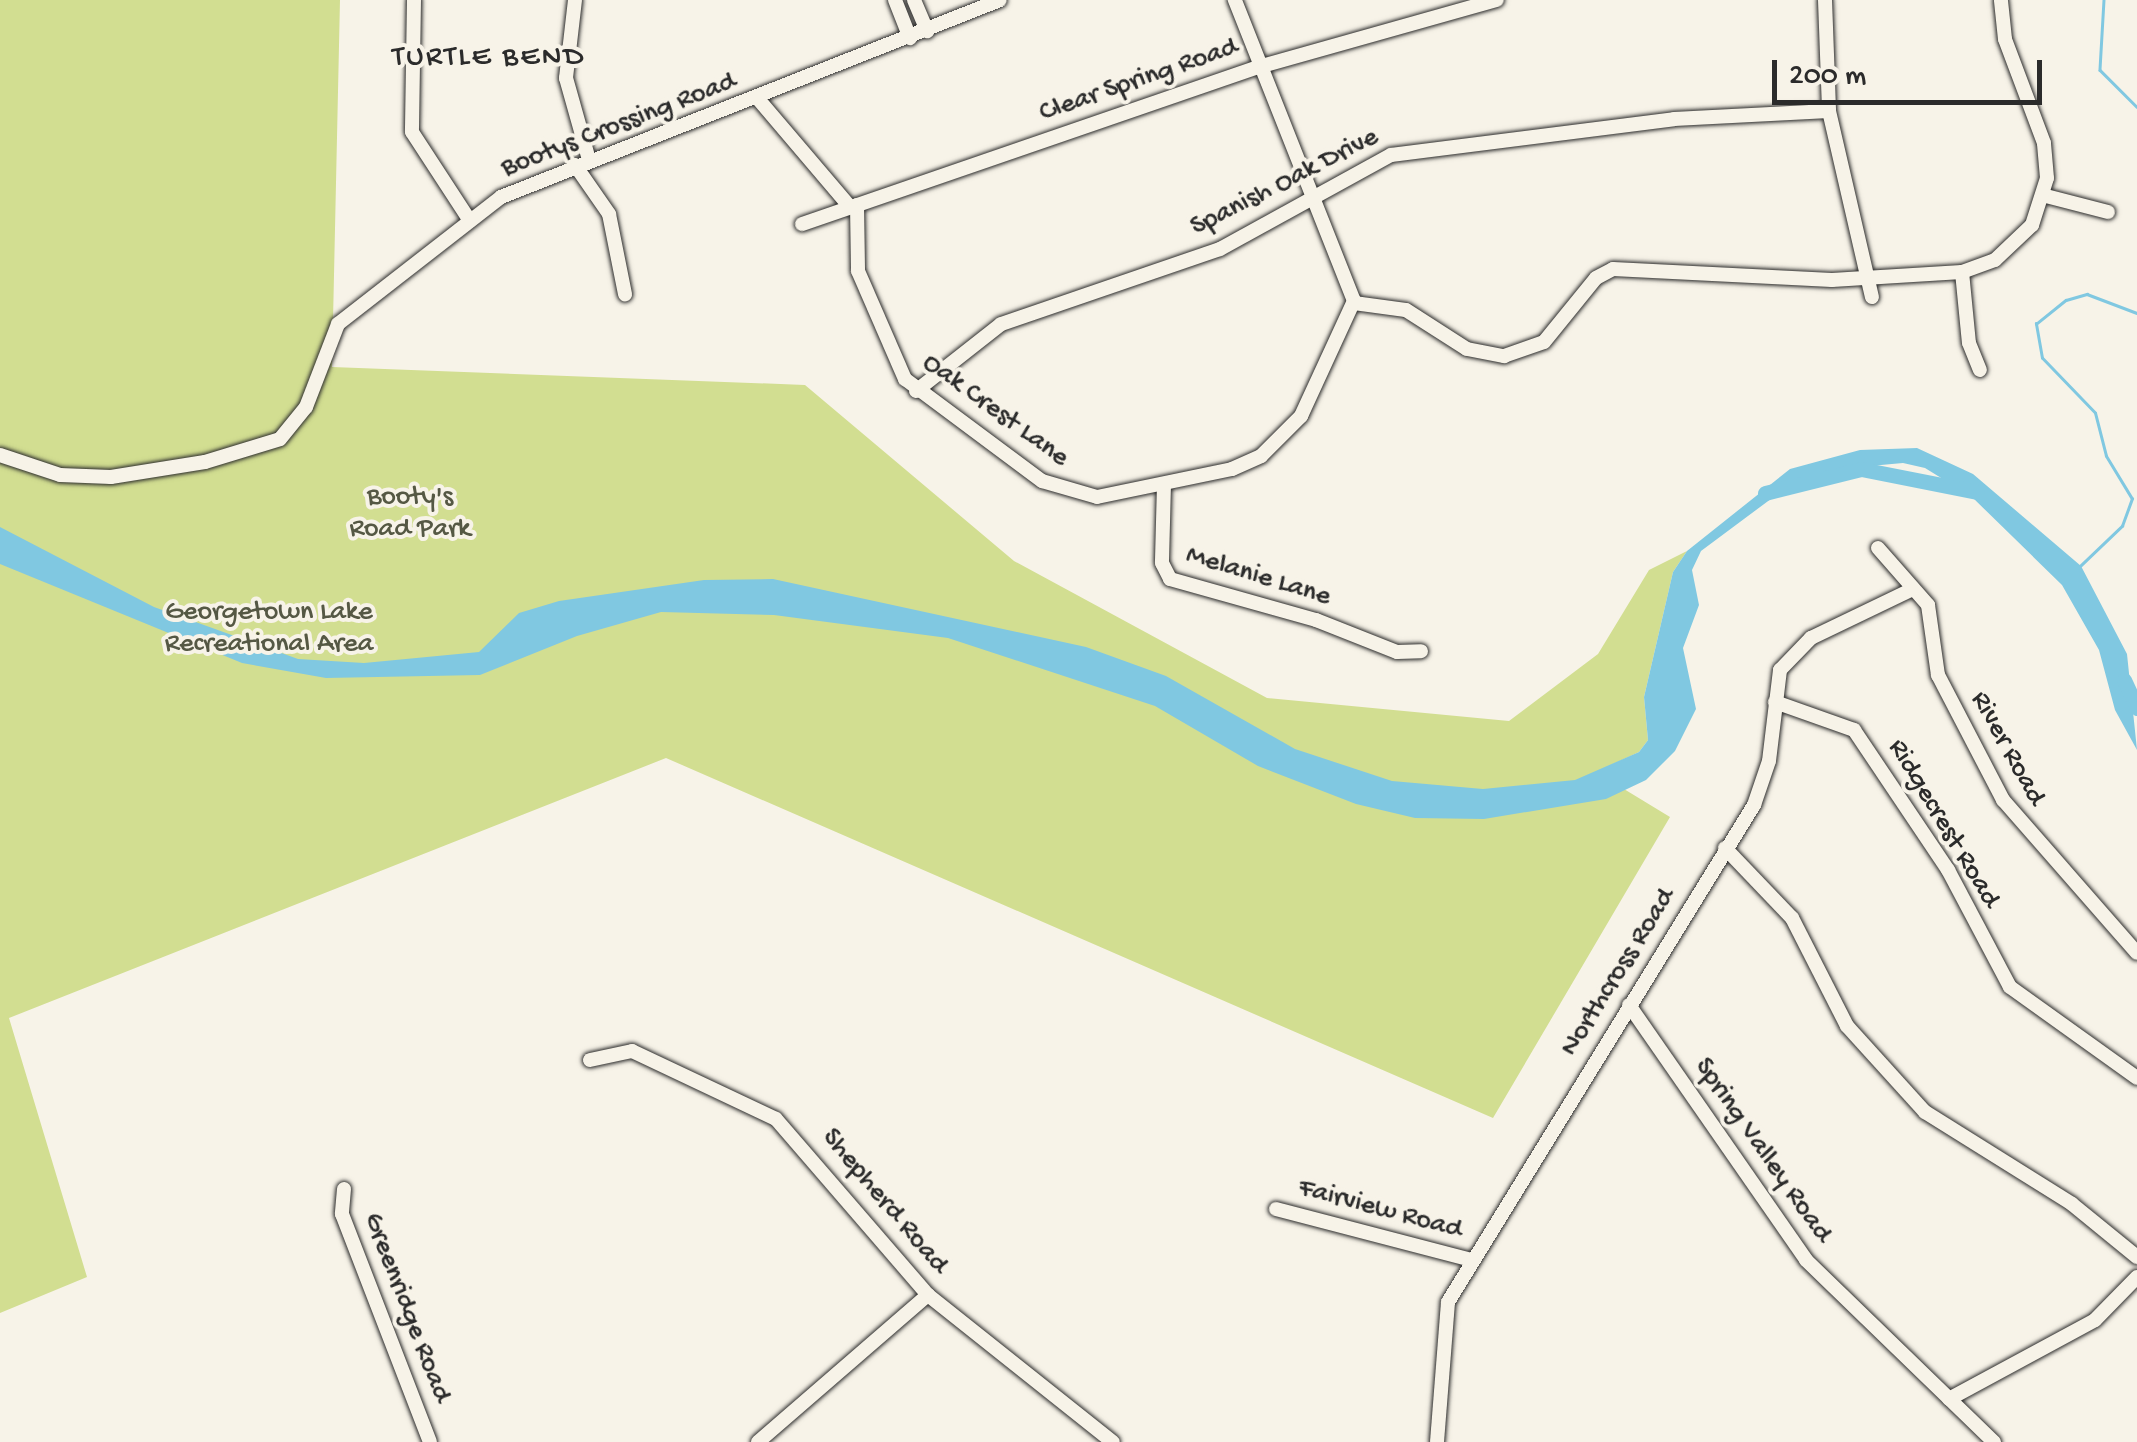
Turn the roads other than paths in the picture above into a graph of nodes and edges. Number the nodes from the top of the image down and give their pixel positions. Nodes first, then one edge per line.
1 (414, 0) edge
2 (575, 0) edge
3 (895, 0) edge
4 (914, 0) edge
5 (1000, 0) edge
6 (1235, 0) edge
7 (1497, 0) edge
8 (1825, 0) edge
9 (2001, 0) edge
10 (927, 31) junction
11 (910, 38) junction
12 (1258, 67) junction
13 (760, 100) junction
14 (1829, 111) junction
15 (582, 163) junction
16 (2046, 196) junction
17 (1315, 198) junction
18 (854, 206) junction
19 (2108, 212) dead end
20 (470, 221) junction
21 (802, 224) dead end
22 (1962, 272) junction
23 (1870, 279) junction
24 (624, 294) dead end
25 (1872, 297) dead end
26 (1354, 303) junction
27 (1980, 370) dead end
28 (916, 391) junction
29 (0, 455) edge
30 (1164, 484) junction
31 (1878, 548) dead end
32 (1913, 589) junction
33 (1421, 651) dead end
34 (1775, 702) junction
35 (1725, 848) junction
36 (2137, 953) edge
37 (1629, 1005) junction
38 (590, 1060) dead end
39 (2137, 1078) edge
40 (344, 1189) dead end
41 (1276, 1208) dead end
42 (2137, 1258) edge
43 (1472, 1260) junction
44 (2137, 1277) edge
45 (928, 1294) junction
46 (1949, 1399) junction
47 (430, 1442) edge
48 (758, 1442) edge
49 (1113, 1442) edge
50 (1437, 1442) edge
51 (1994, 1442) edge

1 - 20 street
2 - 15 street
3 - 11 street
4 - 10 street
5 - 10 street, Bootys Crossing Road
6 - 12 street
7 - 12 street, Clear Spring Road
8 - 14 street
9 - 16 street
10 - 11 street, Bootys Crossing Road
11 - 13 street, Bootys Crossing Road
12 - 17 street
12 - 18 street, Clear Spring Road
13 - 15 street, Bootys Crossing Road
13 - 18 street
14 - 17 street, Spanish Oak Drive
14 - 23 street
15 - 20 street, Bootys Crossing Road
15 - 24 street
16 - 19 street
16 - 22 street
17 - 26 street
17 - 28 street, Spanish Oak Drive
18 - 21 street, Clear Spring Road
18 - 28 street, Oak Crest Lane
20 - 29 street, Bootys Crossing Road
22 - 23 street
22 - 27 street
23 - 25 street
23 - 26 street
26 - 30 street, Oak Crest Lane
28 - 30 street, Oak Crest Lane
30 - 33 street, Melanie Lane
31 - 32 street, River Road
32 - 34 street, Northcross Road
32 - 36 street, River Road
34 - 35 street, Northcross Road
34 - 39 street, Ridgecrest Road
35 - 37 street, Northcross Road
35 - 42 street
37 - 43 street, Northcross Road
37 - 46 street, Spring Valley Road
38 - 45 street, Shepherd Road
40 - 47 street, Greenridge Road
41 - 43 street, Fairview Road
43 - 50 street, Northcross Road
44 - 46 street
45 - 48 street
45 - 49 street, Shepherd Road
46 - 51 street, Spring Valley Road

